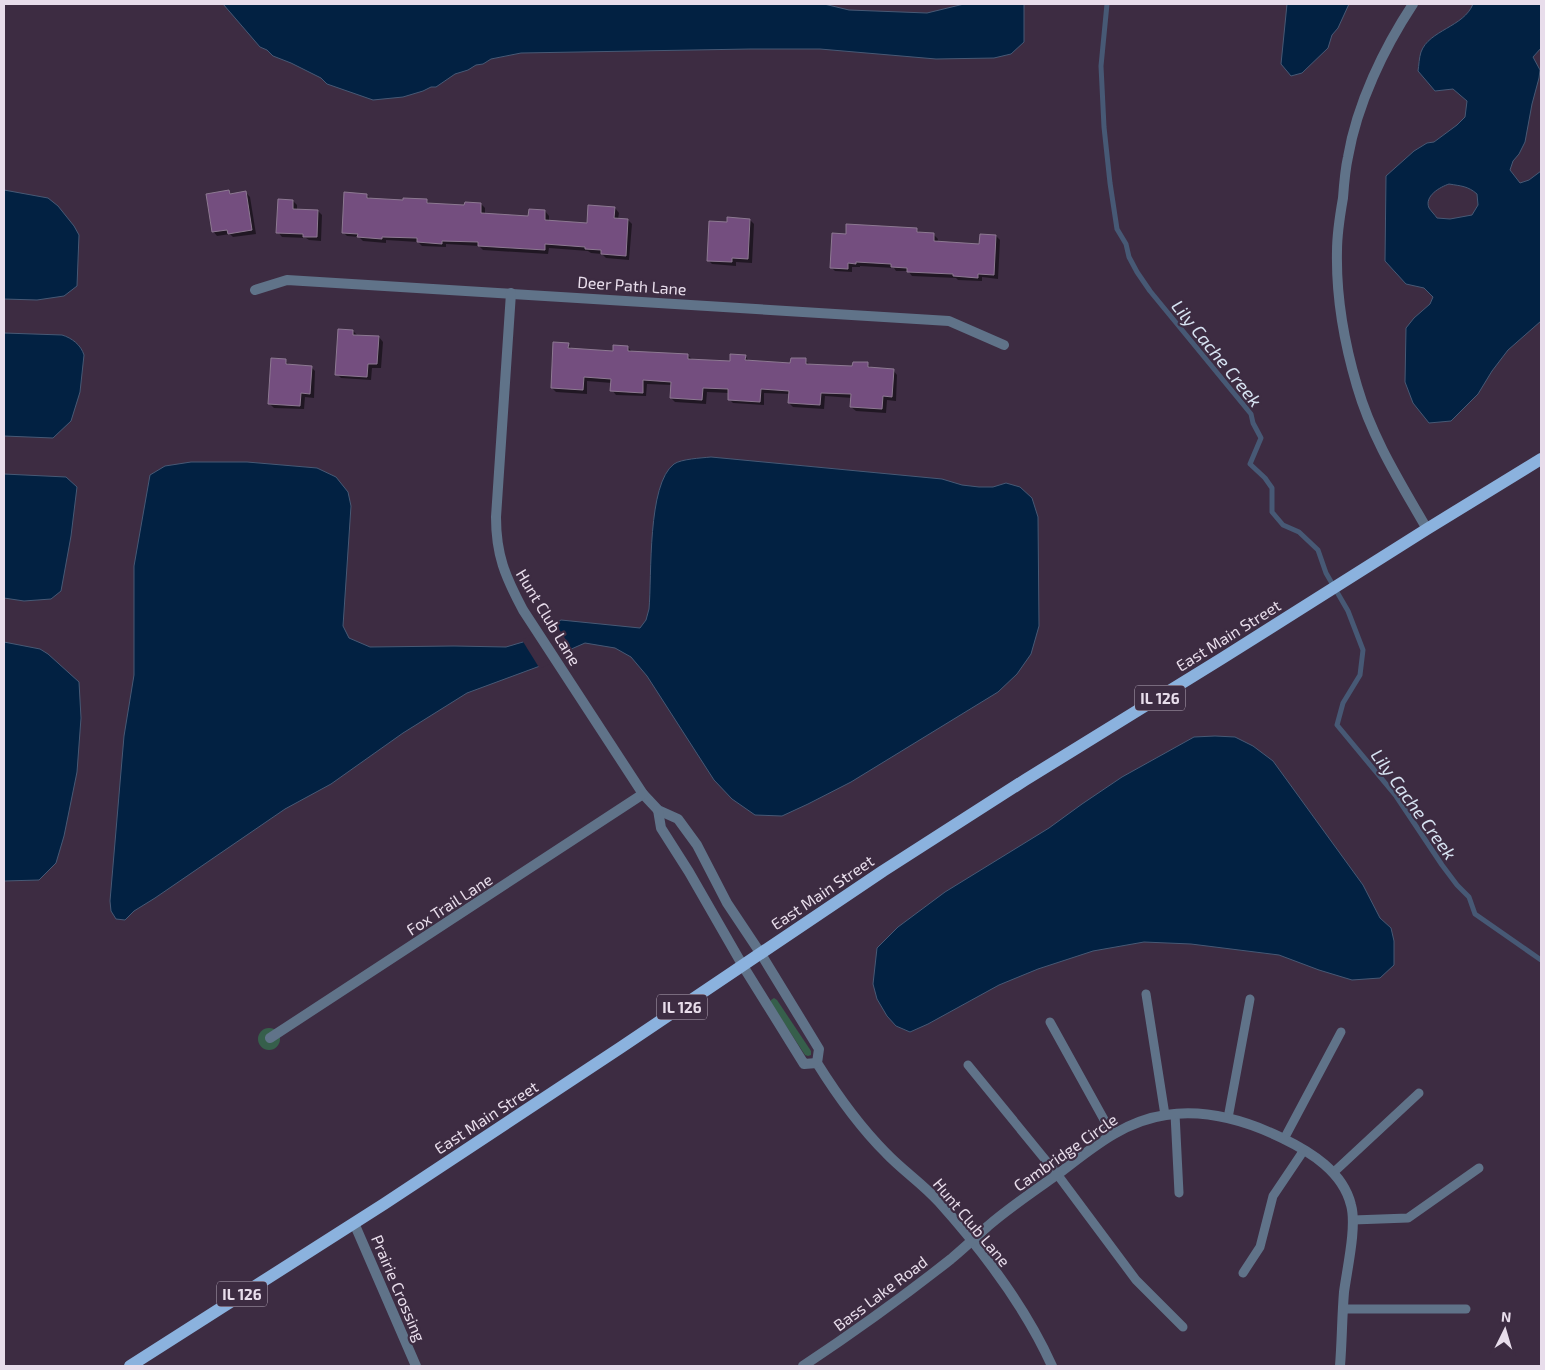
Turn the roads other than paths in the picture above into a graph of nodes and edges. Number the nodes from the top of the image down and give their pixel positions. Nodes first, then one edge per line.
1 (1413, 4) edge
2 (255, 290) dead end
3 (511, 293) junction
4 (1004, 345) dead end
5 (1541, 459) edge
6 (1427, 529) junction
7 (644, 794) junction
8 (658, 810) junction
9 (761, 954) junction
10 (743, 966) junction
11 (1146, 994) dead end
12 (1250, 999) dead end
13 (1050, 1022) dead end
14 (1341, 1032) dead end
15 (270, 1038) dead end
16 (817, 1063) junction
17 (968, 1065) dead end
18 (1419, 1093) dead end
19 (1170, 1114) junction
20 (1228, 1118) junction
21 (1112, 1134) junction
22 (1284, 1139) junction
23 (1304, 1150) junction
24 (1479, 1168) dead end
25 (1334, 1172) junction
26 (1057, 1174) junction
27 (1179, 1193) dead end
28 (1353, 1220) junction
29 (354, 1222) junction
30 (971, 1241) junction
31 (1243, 1273) dead end
32 (1343, 1309) junction
33 (1466, 1309) dead end
34 (1183, 1327) dead end
35 (130, 1366) edge
36 (416, 1366) edge
37 (803, 1366) edge
38 (1052, 1366) edge
39 (1340, 1366) edge

1 - 6 street
2 - 3 street, Deer Path Lane
3 - 4 street, Deer Path Lane
3 - 7 street, Hunt Club Lane
5 - 6 main road, East Main Street
6 - 9 main road, East Main Street / IL 126
7 - 8 street, Hunt Club Lane
7 - 15 street, Fox Trail Lane
8 - 9 street, Hunt Club Lane
8 - 10 street, Hunt Club Lane
9 - 10 main road, East Main Street
9 - 16 street, Hunt Club Lane
10 - 16 street, Hunt Club Lane
10 - 29 main road, East Main Street / IL 126
11 - 19 lane
12 - 20 lane
13 - 21 lane
14 - 22 lane
16 - 30 street, Hunt Club Lane
17 - 26 lane
18 - 25 lane
19 - 20 street, Cambridge Circle
19 - 21 street, Cambridge Circle
19 - 27 lane
20 - 22 street, Cambridge Circle
21 - 26 street, Cambridge Circle
22 - 23 street, Cambridge Circle
23 - 25 street, Cambridge Circle
23 - 31 lane
24 - 28 lane
25 - 28 street, Cambridge Circle
26 - 30 street, Cambridge Circle
26 - 34 lane
28 - 32 street, Cambridge Circle
29 - 35 main road, East Main Street / IL 126
29 - 36 street, Prairie Crossing
30 - 37 street, Bass Lake Road
30 - 38 street, Hunt Club Lane
32 - 33 lane
32 - 39 street, Cambridge Circle

